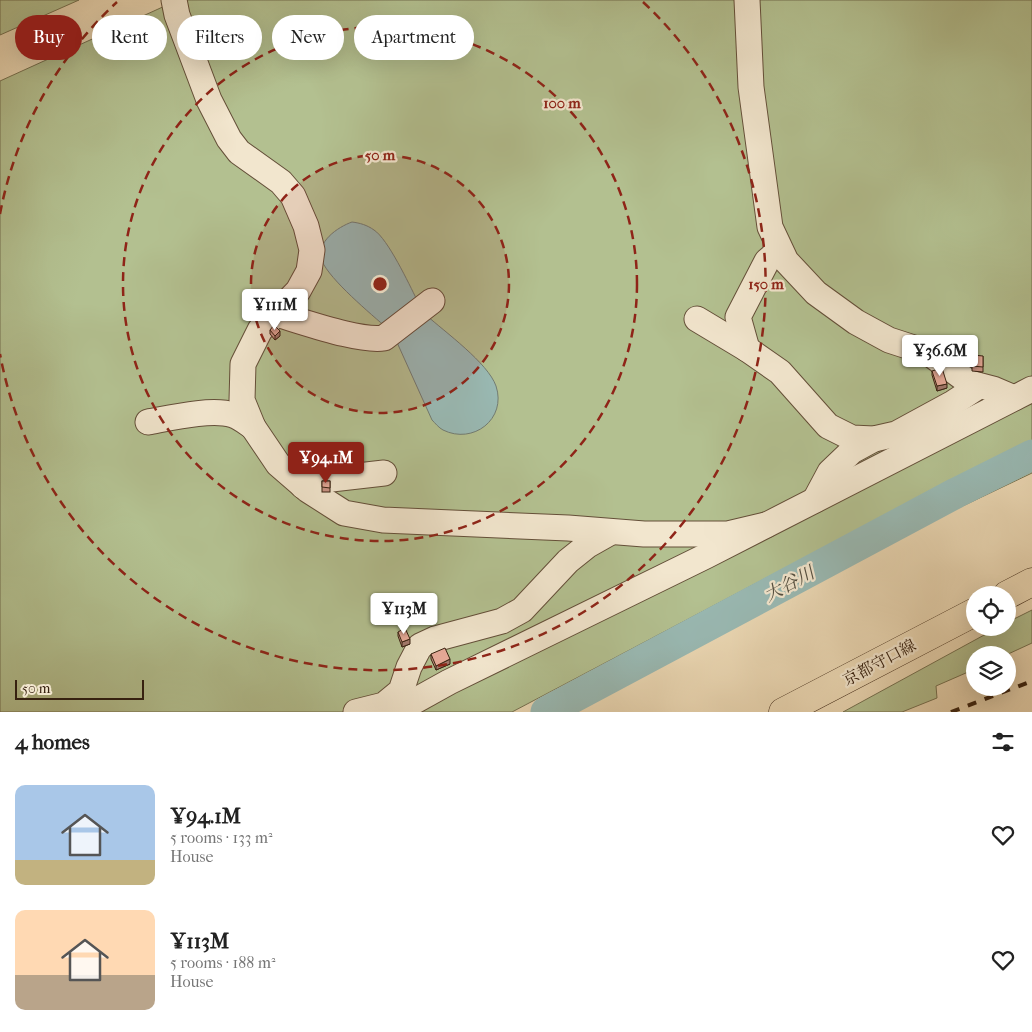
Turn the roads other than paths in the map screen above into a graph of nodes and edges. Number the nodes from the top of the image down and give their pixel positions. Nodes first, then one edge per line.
1 (174, 0) edge
2 (747, 0) edge
3 (780, 250) junction
4 (432, 301) dead end
5 (276, 314) junction
6 (697, 319) dead end
7 (747, 349) junction
8 (979, 386) junction
9 (1023, 394) edge
10 (148, 422) dead end
11 (253, 427) junction
12 (874, 439) junction
13 (384, 473) dead end
14 (303, 486) junction
15 (815, 500) junction
16 (766, 525) junction
17 (611, 532) junction
18 (1032, 582) edge
19 (1016, 590) edge
20 (966, 617) edge
21 (445, 636) junction
22 (509, 653) junction
23 (356, 712) edge
24 (395, 712) edge
25 (784, 712) edge

1 - 5 lane
2 - 3 lane
3 - 7 lane
3 - 8 lane
4 - 5 lane
5 - 11 lane
6 - 7 lane
7 - 12 lane
8 - 9 lane
8 - 12 lane
9 - 15 lane
10 - 11 lane
11 - 14 lane
12 - 15 lane
13 - 14 lane
14 - 17 lane
15 - 16 lane
16 - 17 lane
16 - 22 lane
17 - 21 lane
18 - 19 main road
20 - 25 main road, 京都守口線
21 - 22 lane
21 - 23 lane
22 - 24 lane

